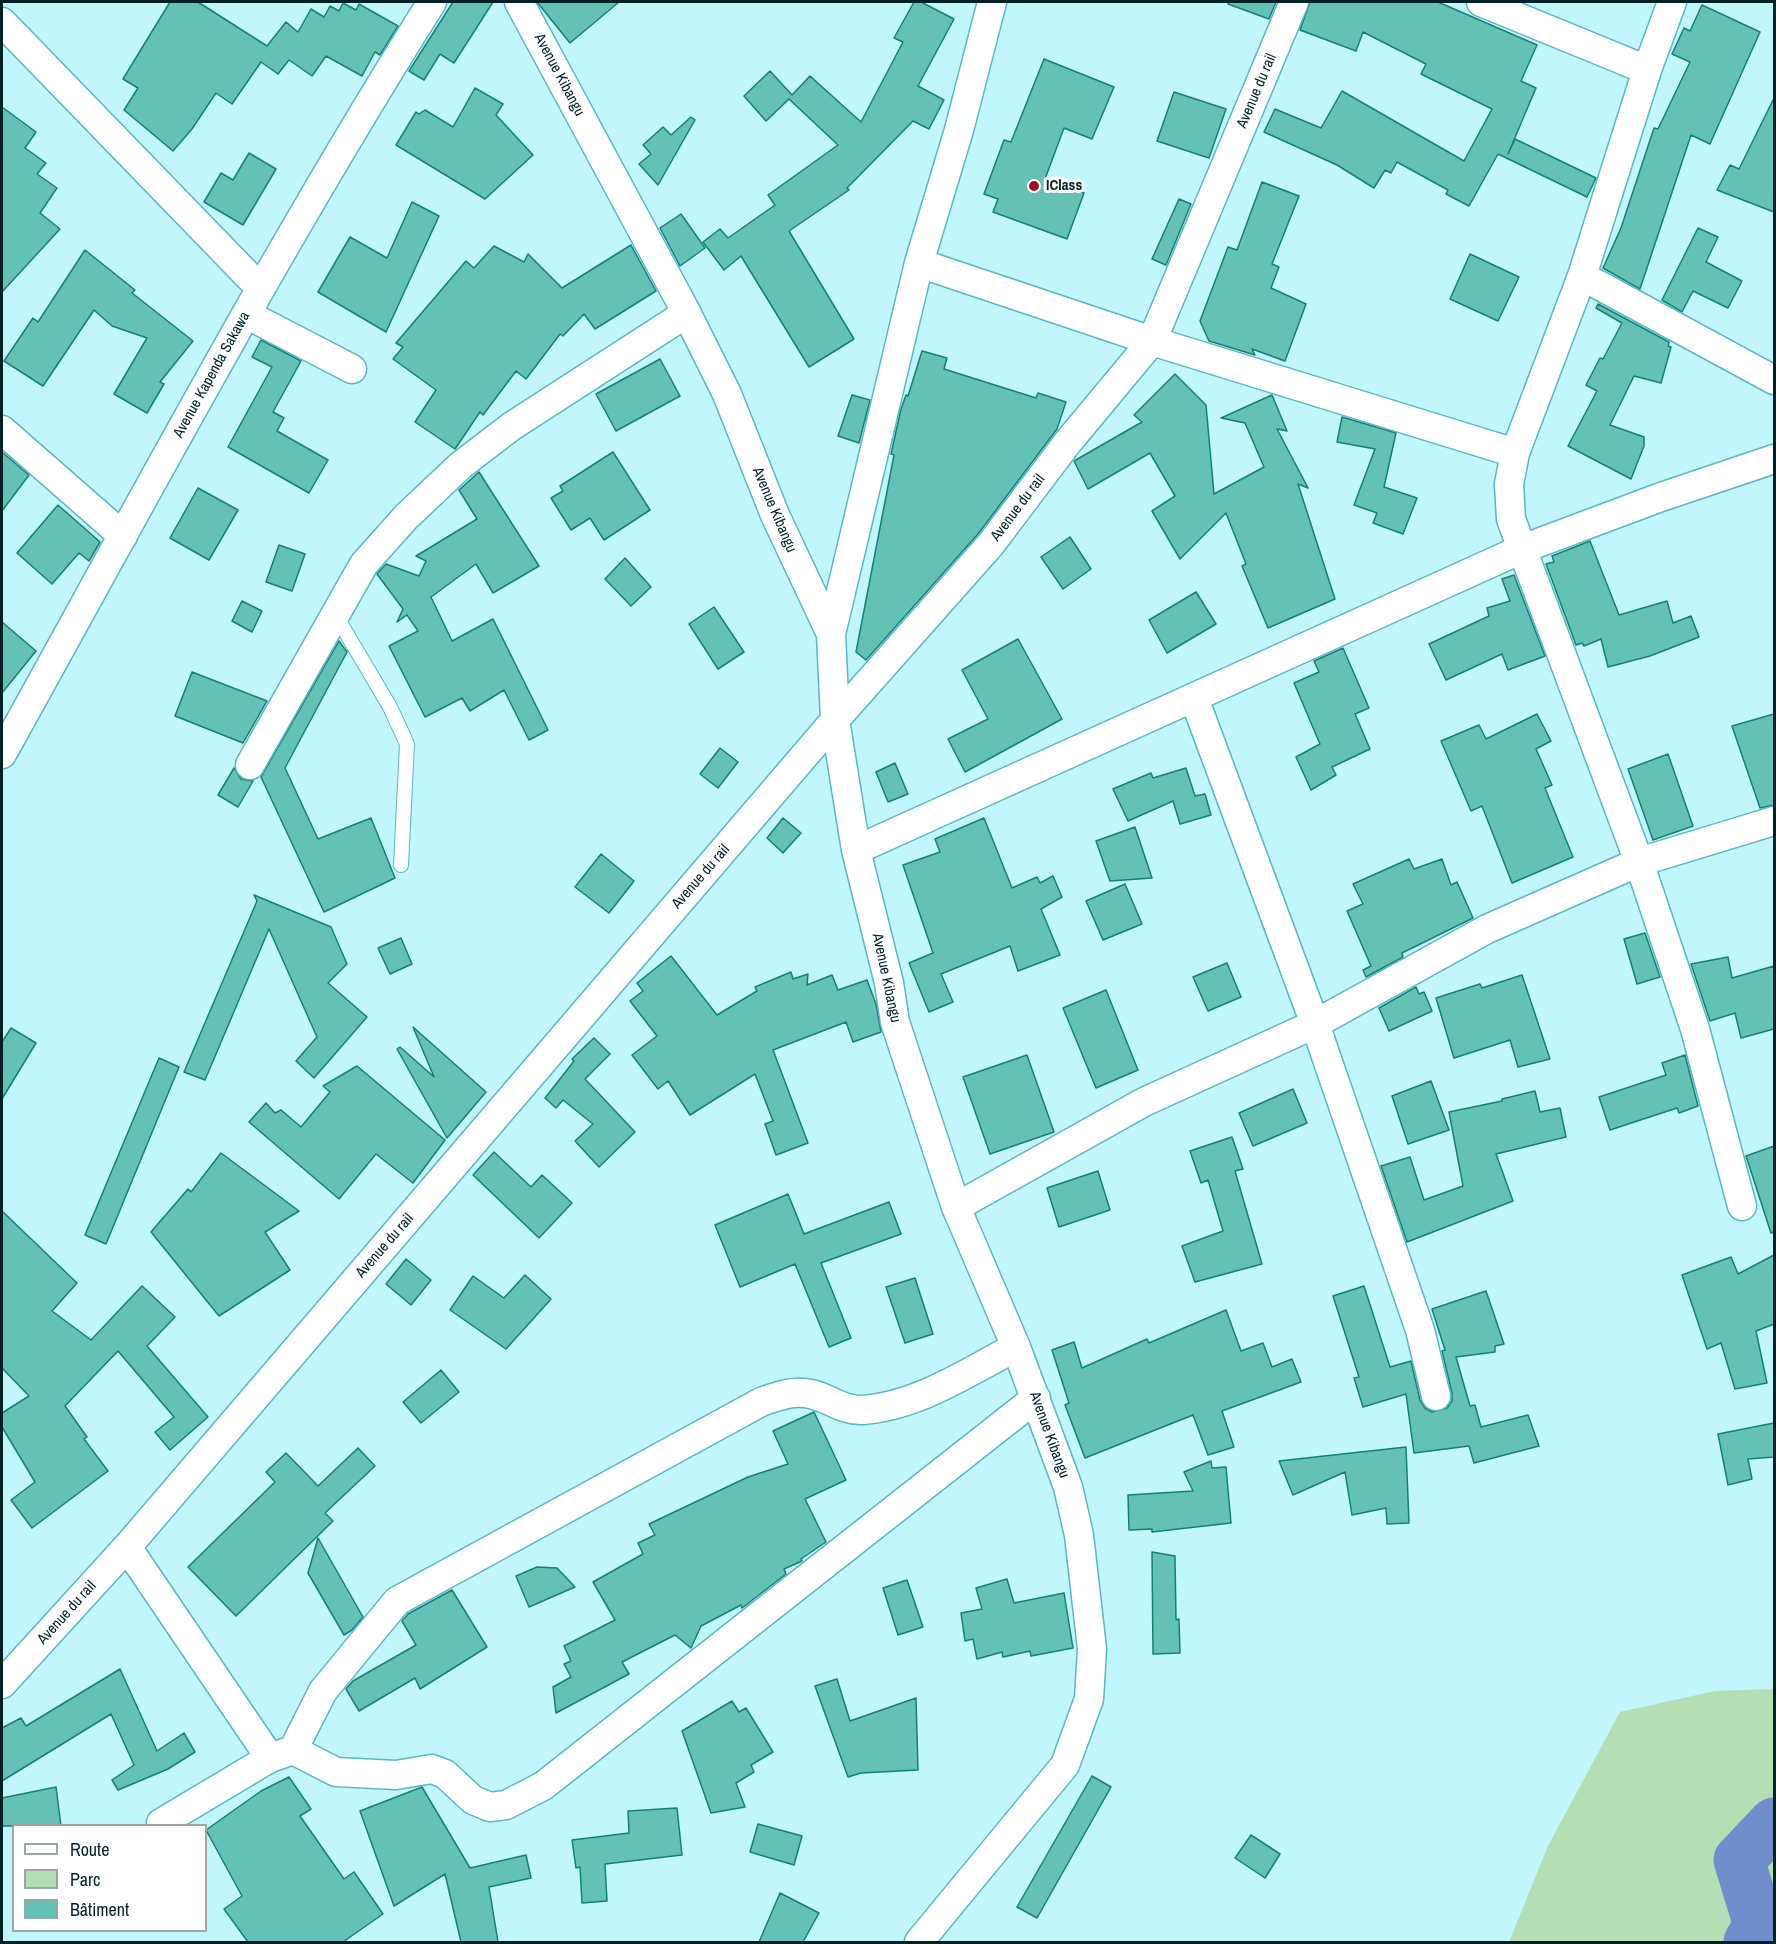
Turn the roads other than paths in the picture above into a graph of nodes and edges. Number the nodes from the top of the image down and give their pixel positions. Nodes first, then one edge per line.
1 (432, 2) edge
2 (519, 2) edge
3 (992, 2) edge
4 (1294, 2) edge
5 (1481, 2) edge
6 (1672, 2) edge
7 (2, 22) edge
8 (1647, 70) junction
9 (920, 263) junction
10 (1582, 276) junction
11 (260, 288) junction
12 (687, 313) junction
13 (246, 314) junction
14 (1152, 341) junction
15 (352, 369) dead end
16 (1774, 380) edge
17 (2, 430) edge
18 (1515, 453) junction
19 (1774, 459) edge
20 (123, 536) junction
21 (1522, 549) junction
22 (335, 615) junction
23 (831, 634) junction
24 (1194, 698) junction
25 (835, 720) junction
26 (2, 754) edge
27 (250, 765) dead end
28 (1774, 821) edge
29 (856, 850) junction
30 (1639, 862) junction
31 (401, 866) dead end
32 (1315, 1024) junction
33 (1742, 1206) dead end
34 (957, 1207) junction
35 (1016, 1347) junction
36 (1436, 1396) dead end
37 (1035, 1398) junction
38 (127, 1547) junction
39 (2, 1684) edge
40 (281, 1754) junction
41 (161, 1823) dead end
42 (918, 1942) edge

1 - 11 street, Avenue Kapenda Sakawa
2 - 12 street, Avenue Kibangu
3 - 9 street
4 - 14 street, Avenue du rail
5 - 8 street
6 - 8 street
7 - 11 street
8 - 10 street
9 - 14 street
9 - 23 street
10 - 16 street
10 - 18 street
11 - 13 street, Avenue Kapenda Sakawa
12 - 22 street
12 - 23 street, Avenue Kibangu
13 - 15 street
13 - 20 street, Avenue Kapenda Sakawa
14 - 18 street
14 - 25 street, Avenue du rail
17 - 20 street
18 - 21 street
19 - 21 street
20 - 26 street, Avenue Kapenda Sakawa
21 - 24 street
21 - 30 street
22 - 27 street
22 - 31 lane
23 - 25 street, Avenue Kibangu
24 - 29 street
24 - 32 street
25 - 29 street, Avenue Kibangu
25 - 38 street, Avenue du rail
28 - 30 street
29 - 34 street, Avenue Kibangu
30 - 32 street
30 - 33 street
32 - 34 street
32 - 36 street
34 - 35 street, Avenue Kibangu
35 - 37 street, Avenue Kibangu
35 - 40 street
37 - 40 street
37 - 42 street, Avenue Kibangu
38 - 39 street, Avenue du rail
38 - 40 street
40 - 41 street

